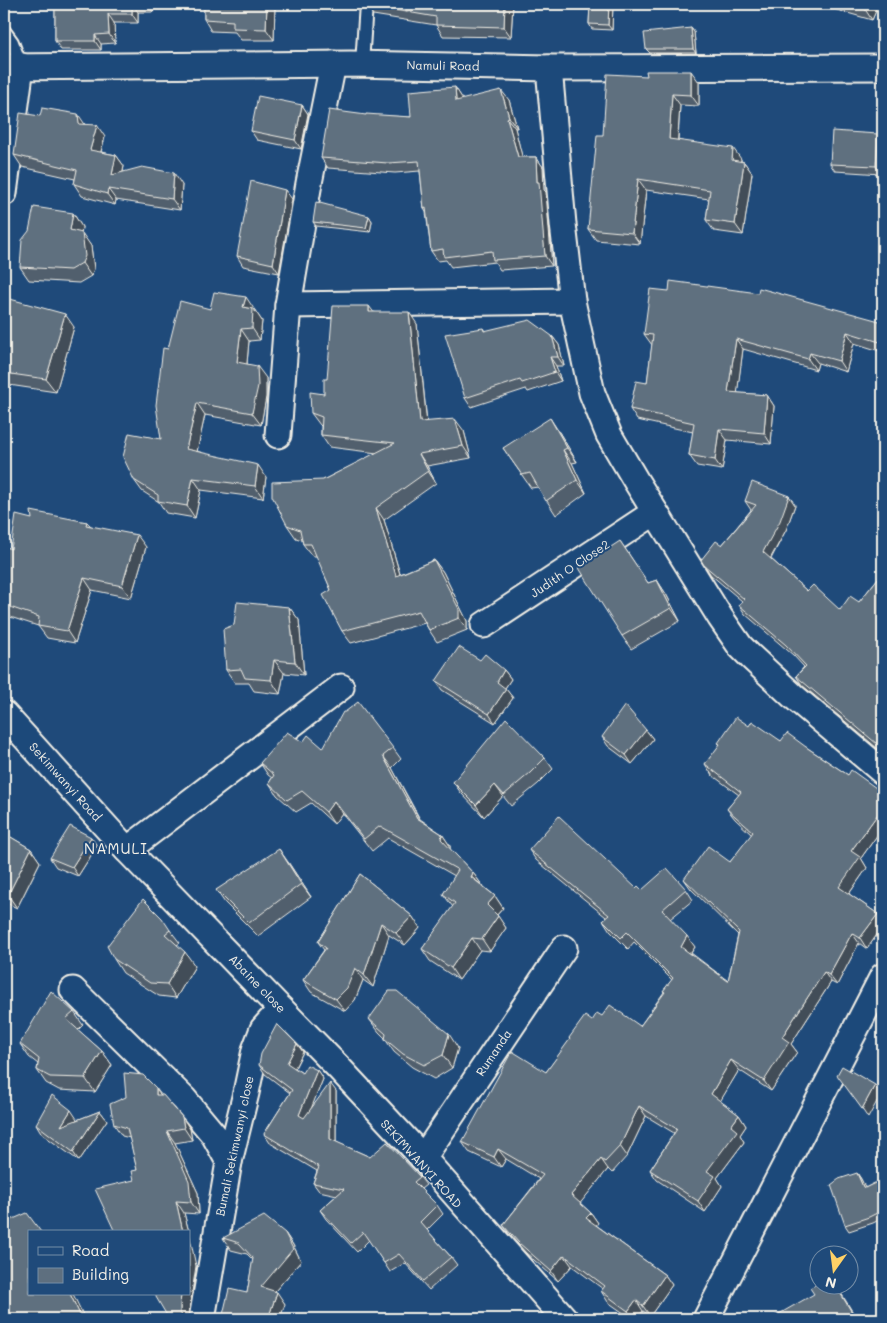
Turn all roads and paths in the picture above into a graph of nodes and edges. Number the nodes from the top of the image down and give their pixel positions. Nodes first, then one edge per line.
1 (366, 4) edge
2 (4, 31) edge
3 (334, 64) junction
4 (362, 64) junction
5 (12, 67) edge
6 (549, 68) junction
7 (883, 68) edge
8 (4, 193) edge
9 (572, 301) junction
10 (288, 306) junction
11 (278, 435) dead end
12 (655, 512) junction
13 (484, 625) dead end
14 (340, 687) dead end
15 (4, 714) edge
16 (883, 772) edge
17 (127, 850) junction
18 (564, 948) dead end
19 (883, 976) edge
20 (73, 990) dead end
21 (281, 1009) junction
22 (423, 1158) junction
23 (229, 1162) junction
24 (202, 1319) edge
25 (563, 1319) edge
26 (706, 1319) edge

1 - 4 lane
2 - 5 lane
3 - 4 street, Namuli Road
3 - 5 street, Namuli Road
3 - 10 street
4 - 6 street, Namuli Road
5 - 8 street
6 - 7 street, Namuli Road
6 - 9 street
9 - 10 street
9 - 12 street
10 - 11 street
12 - 13 street, Judith O Close2
12 - 16 street
14 - 17 street
15 - 17 street, Sekimwanyi Road
17 - 21 street, Abaine close
18 - 22 street, Rumanda
19 - 26 street
20 - 23 street
21 - 22 street, Abaine close
21 - 23 street, Bumali Sekimwanyi close
21 - 25 street, SEKIMWANYI ROAD
22 - 25 street, Abaine close
23 - 24 street, Bumali Sekimwanyi close

